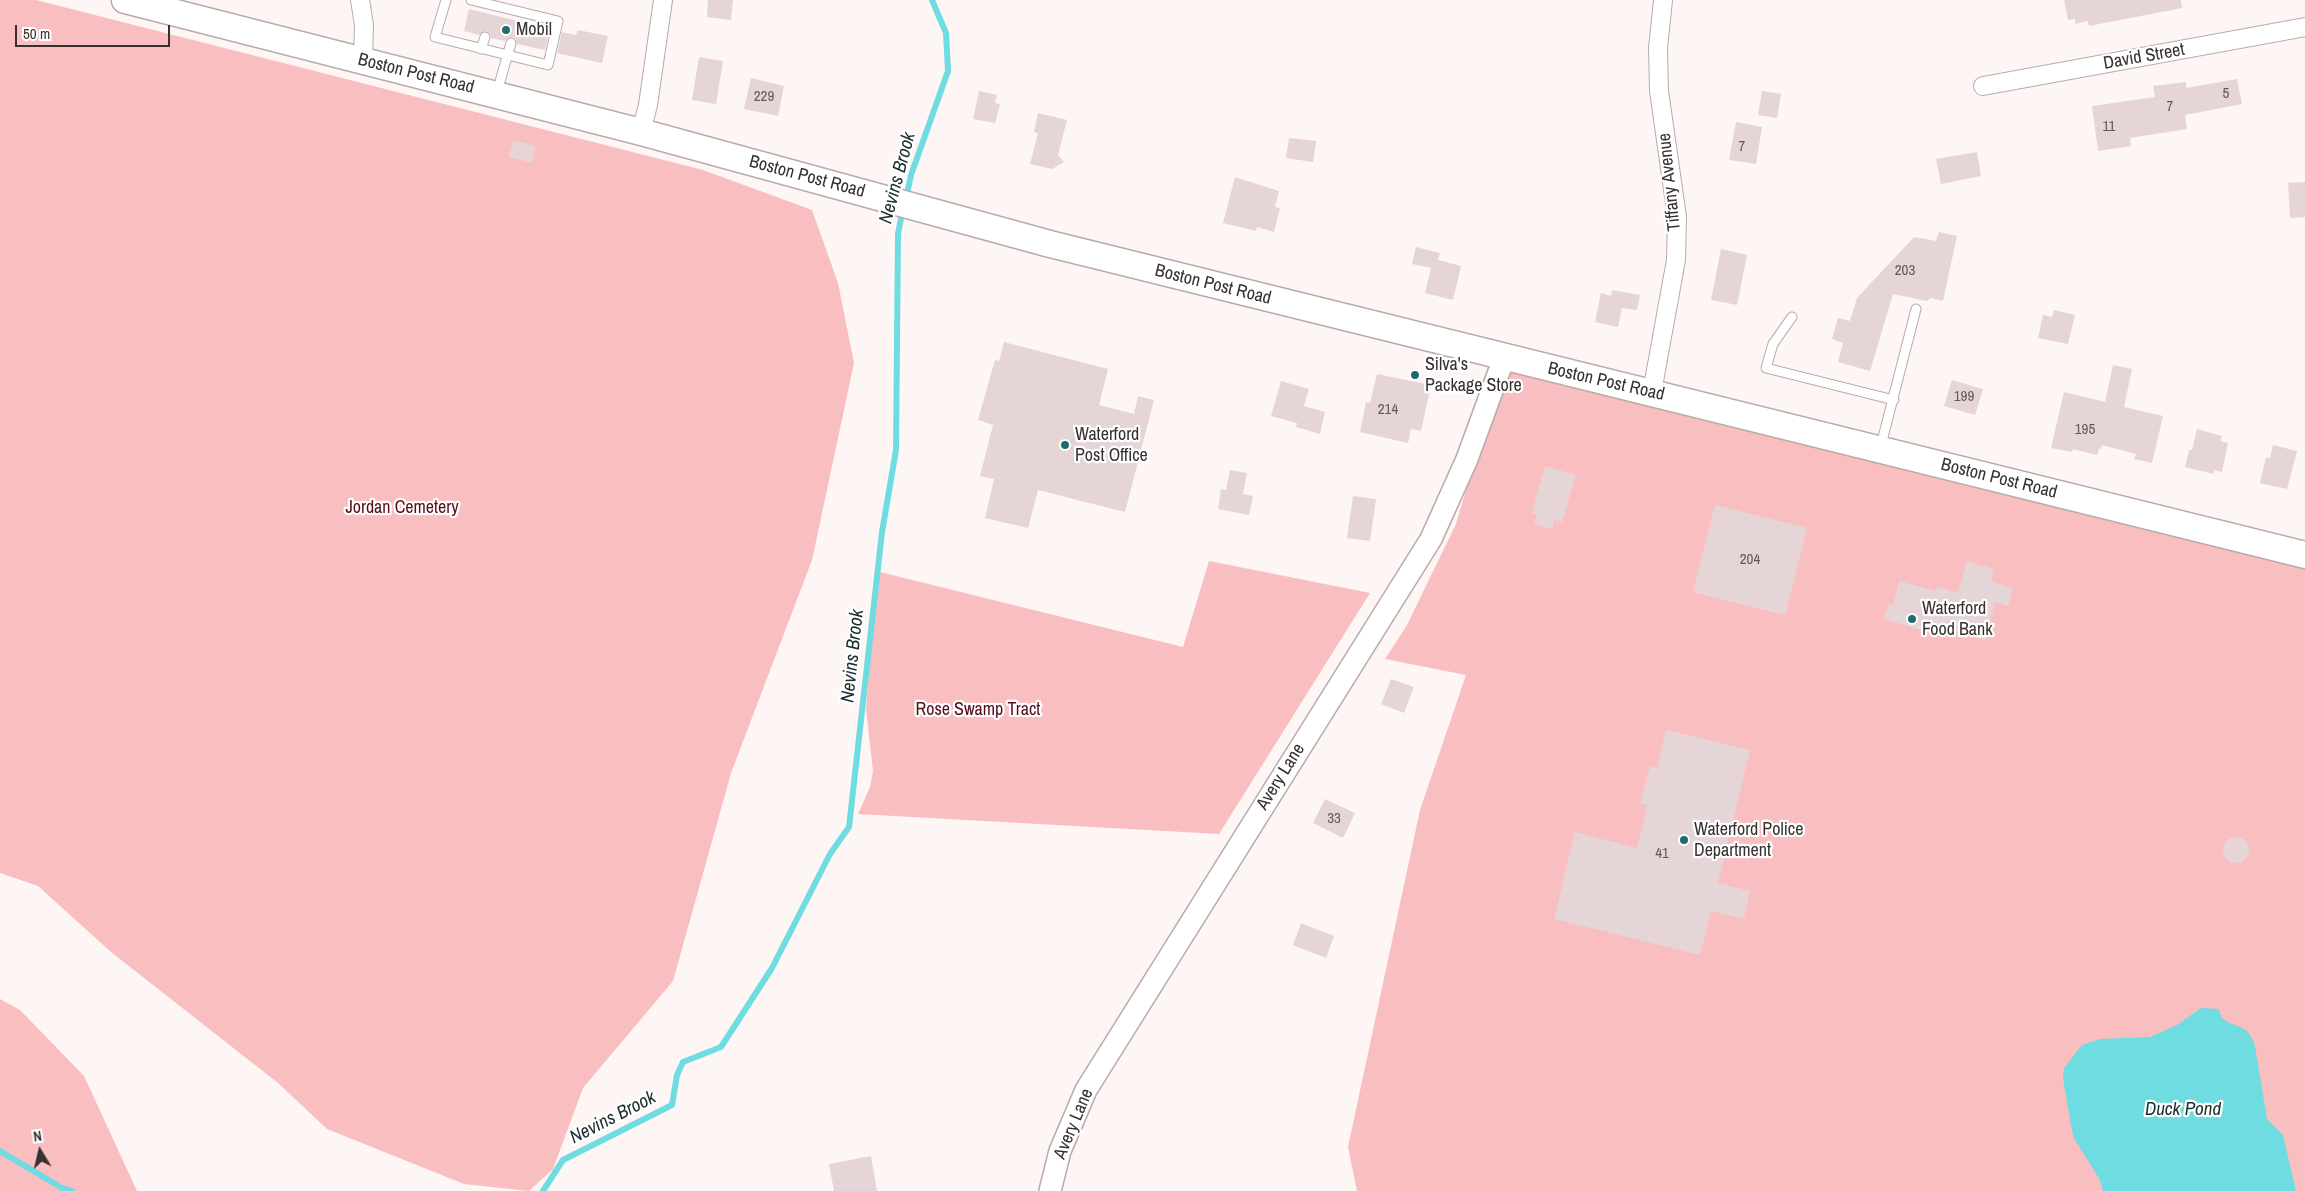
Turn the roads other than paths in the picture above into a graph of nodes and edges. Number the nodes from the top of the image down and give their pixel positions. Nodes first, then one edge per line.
1 (125, 0) edge
2 (360, 0) edge
3 (446, 0) edge
4 (471, 0) edge
5 (663, 0) edge
6 (1663, 0) edge
7 (493, 7) edge
8 (519, 11) junction
9 (516, 21) dead end
10 (2305, 27) edge
11 (485, 37) dead end
12 (511, 43) dead end
13 (481, 49) junction
14 (507, 56) junction
15 (364, 61) junction
16 (1983, 86) dead end
17 (496, 95) junction
18 (640, 132) junction
19 (1916, 309) dead end
20 (1792, 317) dead end
21 (1504, 358) junction
22 (1652, 392) junction
23 (1894, 400) junction
24 (1880, 449) junction
25 (2305, 555) edge
26 (1050, 1191) edge

1 - 15 main road, Boston Post Road
2 - 15 street
3 - 13 lane
4 - 7 lane
5 - 18 street
6 - 22 street, Tiffany Avenue
7 - 8 lane
8 - 9 lane
8 - 14 lane
10 - 16 street, David Street
11 - 13 lane
12 - 14 lane
13 - 14 lane
14 - 17 lane
15 - 17 main road, Boston Post Road
17 - 18 main road, Boston Post Road
18 - 21 main road, Boston Post Road
19 - 23 lane
20 - 23 lane
21 - 22 main road, Boston Post Road
21 - 26 street, Avery Lane
22 - 24 main road, Boston Post Road
23 - 24 lane
24 - 25 main road, Boston Post Road

